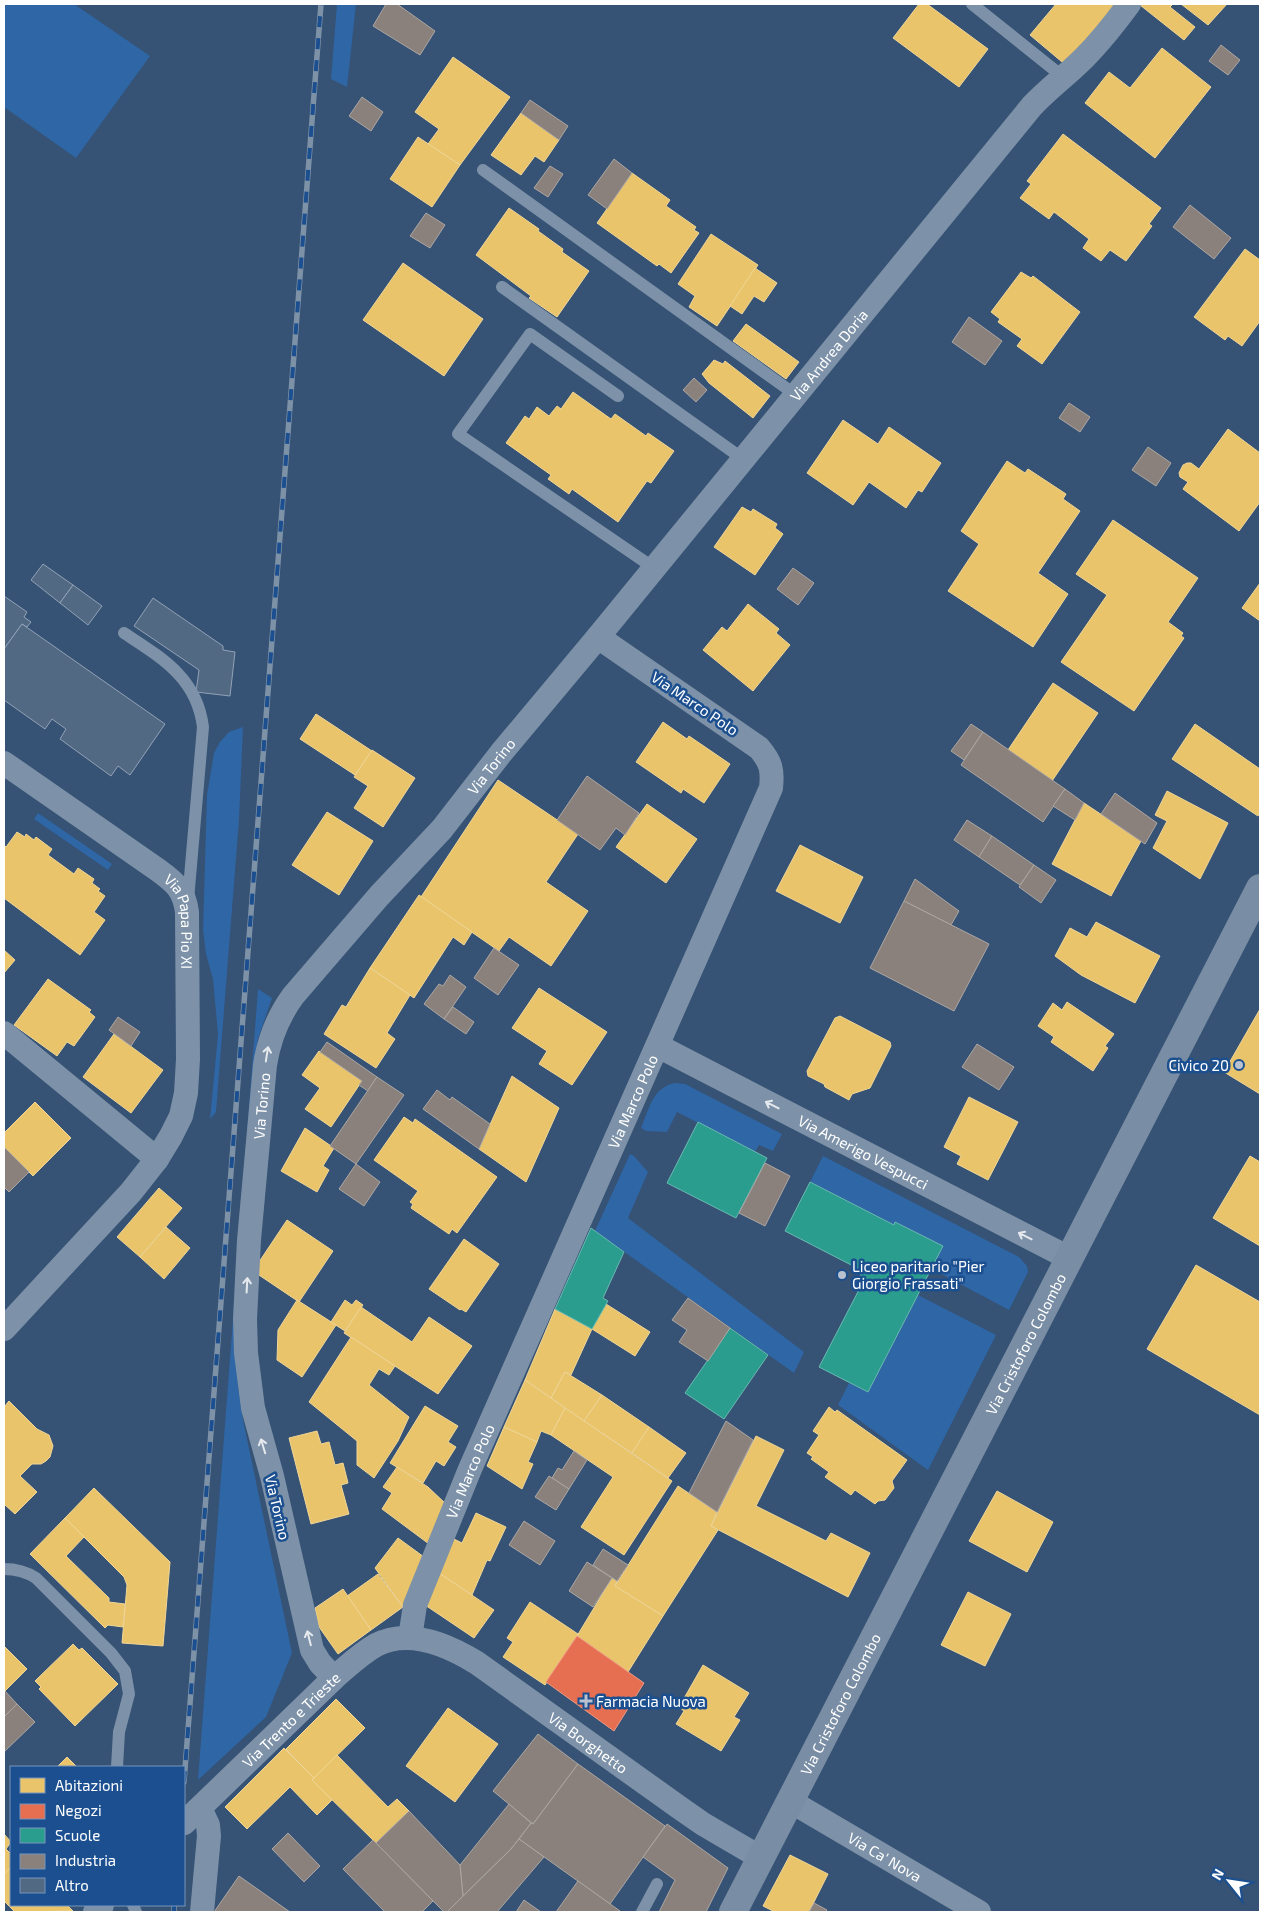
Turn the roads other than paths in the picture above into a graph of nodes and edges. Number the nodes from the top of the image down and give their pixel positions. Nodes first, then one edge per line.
1 (972, 4) edge
2 (1129, 4) edge
3 (1062, 76) junction
4 (484, 170) dead end
5 (502, 287) dead end
6 (796, 395) junction
7 (618, 396) dead end
8 (743, 459) junction
9 (654, 568) junction
10 (124, 633) dead end
11 (598, 637) junction
12 (4, 763) edge
13 (1260, 888) edge
14 (187, 912) junction
15 (4, 1033) edge
16 (658, 1046) junction
17 (157, 1159) junction
18 (1069, 1258) junction
19 (4, 1329) edge
20 (4, 1569) edge
21 (410, 1638) junction
22 (334, 1678) junction
23 (117, 1766) edge
24 (790, 1801) junction
25 (192, 1816) edge
26 (762, 1858) junction
27 (656, 1884) dead end
28 (202, 1912) edge
29 (642, 1912) edge
30 (733, 1912) edge
31 (979, 1912) edge

1 - 3 lane
2 - 3 street, Via Andrea Doria
3 - 6 street, Via Andrea Doria
4 - 6 lane
5 - 8 lane
6 - 8 street, Via Andrea Doria
7 - 9 lane
8 - 9 street, Via Andrea Doria
9 - 11 street, Via Andrea Doria
10 - 14 lane
11 - 16 street, Via Marco Polo
22 -> 11 street, Via Torino
12 - 14 street, Via Papa Pio XI
13 - 18 street, Via Cristoforo Colombo
14 - 17 street, Via Papa Pio XI
15 - 17 street
18 -> 16 street, Via Amerigo Vespucci
16 - 21 street, Via Marco Polo
17 - 19 street, Via Papa Pio XI
18 - 24 street, Via Cristoforo Colombo
20 - 23 lane
21 - 22 street, Via Trento e Trieste
21 - 26 street, Via Borghetto
22 - 25 street, Via Trento e Trieste
24 - 26 street, Via Cristoforo Colombo
24 - 31 street, Via Ca' Nova
25 - 28 street
26 - 30 street, Via Cristoforo Colombo
27 - 29 lane

